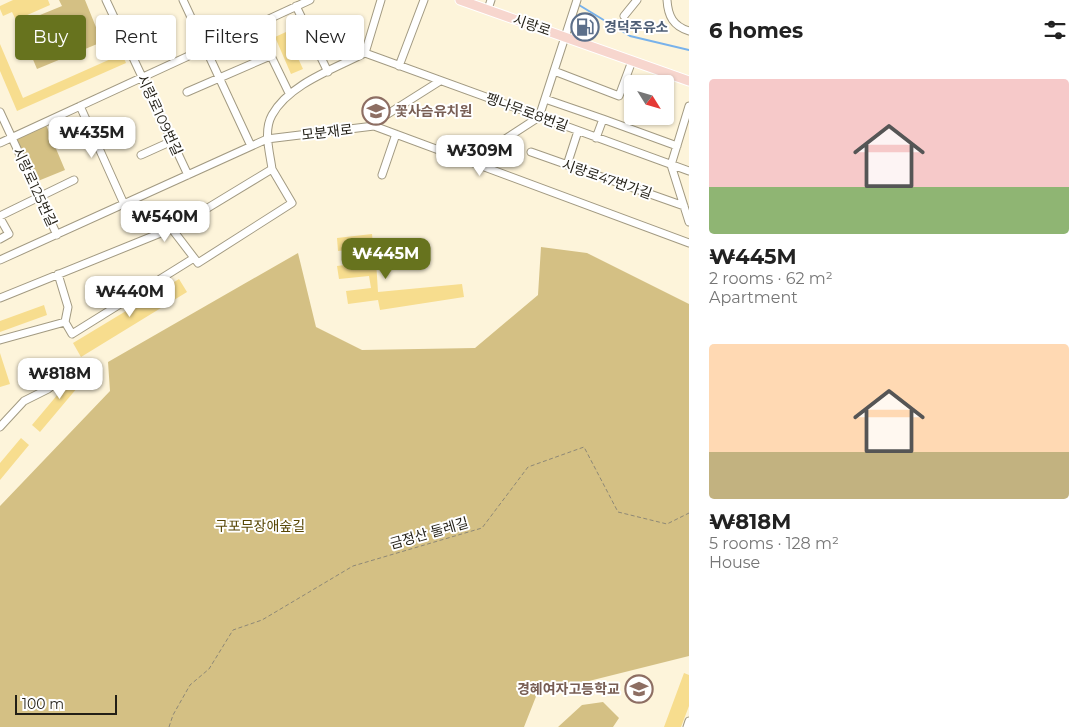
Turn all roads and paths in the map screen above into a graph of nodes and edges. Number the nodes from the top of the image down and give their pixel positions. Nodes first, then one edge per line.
1 (106, 0) edge
2 (183, 0) edge
3 (310, 0) edge
4 (381, 0) edge
5 (424, 0) edge
6 (460, 0) edge
7 (491, 0) edge
8 (577, 0) edge
9 (637, 0) edge
10 (667, 0) edge
11 (296, 6) junction
12 (488, 10) junction
13 (190, 15) edge
14 (276, 16) edge
15 (624, 16) dead end
16 (689, 31) edge
17 (565, 36) junction
18 (365, 53) junction
19 (186, 57) edge
20 (211, 60) edge
21 (261, 60) edge
22 (272, 60) edge
23 (632, 60) junction
24 (399, 66) junction
25 (554, 70) junction
26 (328, 72) junction
27 (663, 72) junction
28 (662, 75) edge
29 (142, 77) junction
30 (220, 78) junction
31 (440, 81) junction
32 (689, 81) edge
33 (187, 92) dead end
34 (289, 93) junction
35 (545, 99) junction
36 (80, 106) junction
37 (689, 106) edge
38 (0, 112) edge
39 (539, 117) junction
40 (603, 119) junction
41 (374, 126) junction
42 (578, 131) junction
43 (681, 133) junction
44 (396, 134) junction
45 (689, 135) edge
46 (12, 137) junction
47 (596, 138) junction
48 (267, 139) junction
49 (172, 141) junction
50 (0, 143) edge
51 (251, 146) junction
52 (677, 146) junction
53 (531, 152) dead end
54 (141, 155) dead end
55 (478, 164) junction
56 (567, 165) junction
57 (671, 165) junction
58 (272, 169) junction
59 (689, 171) edge
60 (188, 175) junction
61 (382, 175) dead end
62 (74, 180) dead end
63 (39, 197) junction
64 (124, 204) junction
65 (684, 206) junction
66 (2, 215) edge
67 (689, 222) edge
68 (172, 229) junction
69 (57, 235) junction
70 (0, 239) edge
71 (689, 243) edge
72 (194, 258) junction
73 (0, 260) edge
74 (58, 274) junction
75 (0, 298) edge
76 (65, 322) junction
77 (0, 340) edge
78 (69, 372) dead end
79 (0, 428) edge
80 (689, 513) edge
81 (689, 721) edge
82 (169, 727) edge
83 (687, 727) edge

1 - 29 street, 시랑로109번길
2 - 13 street
3 - 11 street
4 - 18 street
5 - 24 street
6 - 12 main road, 시랑로
7 - 12 street
8 - 17 street
9 - 15 street
10 - 16 street
11 - 14 street
11 - 26 street
12 - 17 main road, 시랑로
17 - 23 main road, 시랑로
17 - 25 street
18 - 24 street, 팽나무로8번길
18 - 26 street
19 - 29 street
20 - 30 street
21 - 30 street
22 - 34 street
23 - 25 street
23 - 27 main road, 시랑로
24 - 31 street, 팽나무로8번길
25 - 35 street
26 - 34 street
27 - 28 street
27 - 32 main road, 시랑로
29 - 36 street
29 - 49 street, 시랑로109번길
30 - 33 street
30 - 51 street
31 - 39 street, 팽나무로8번길
31 - 41 street
34 - 48 street
35 - 39 street
35 - 40 street
36 - 46 street
36 - 64 street
37 - 43 street
38 - 46 street, 시랑로125번길
39 - 42 street, 팽나무로8번길
39 - 55 street
40 - 47 street
40 - 52 street
41 - 44 street, 모분재로
41 - 48 street, 모분재로
42 - 47 street, 팽나무로8번길
42 - 56 street
43 - 45 street
43 - 52 street
44 - 55 street, 모분재로
44 - 61 street
46 - 50 street
46 - 63 street, 시랑로125번길
47 - 57 street, 팽나무로8번길
48 - 51 street, 모분재로
48 - 58 street
49 - 54 street
49 - 60 street, 시랑로109번길
51 - 60 street, 모분재로
52 - 57 street
53 - 56 street, 시랑로47번가길
55 - 71 street, 모분재로
56 - 65 street, 시랑로47번가길
57 - 59 street, 팽나무로8번길
57 - 65 street
58 - 68 street
58 - 72 street
60 - 64 street, 모분재로
62 - 63 street
63 - 66 street
63 - 69 street, 시랑로125번길
64 - 69 street, 모분재로
65 - 67 street
66 - 70 street
68 - 72 street
68 - 74 street
69 - 73 street, 모분재로
72 - 76 street
74 - 75 street
74 - 76 street
76 - 77 street
78 - 79 street
80 - 82 path, 금정산 둘레길
81 - 83 street

